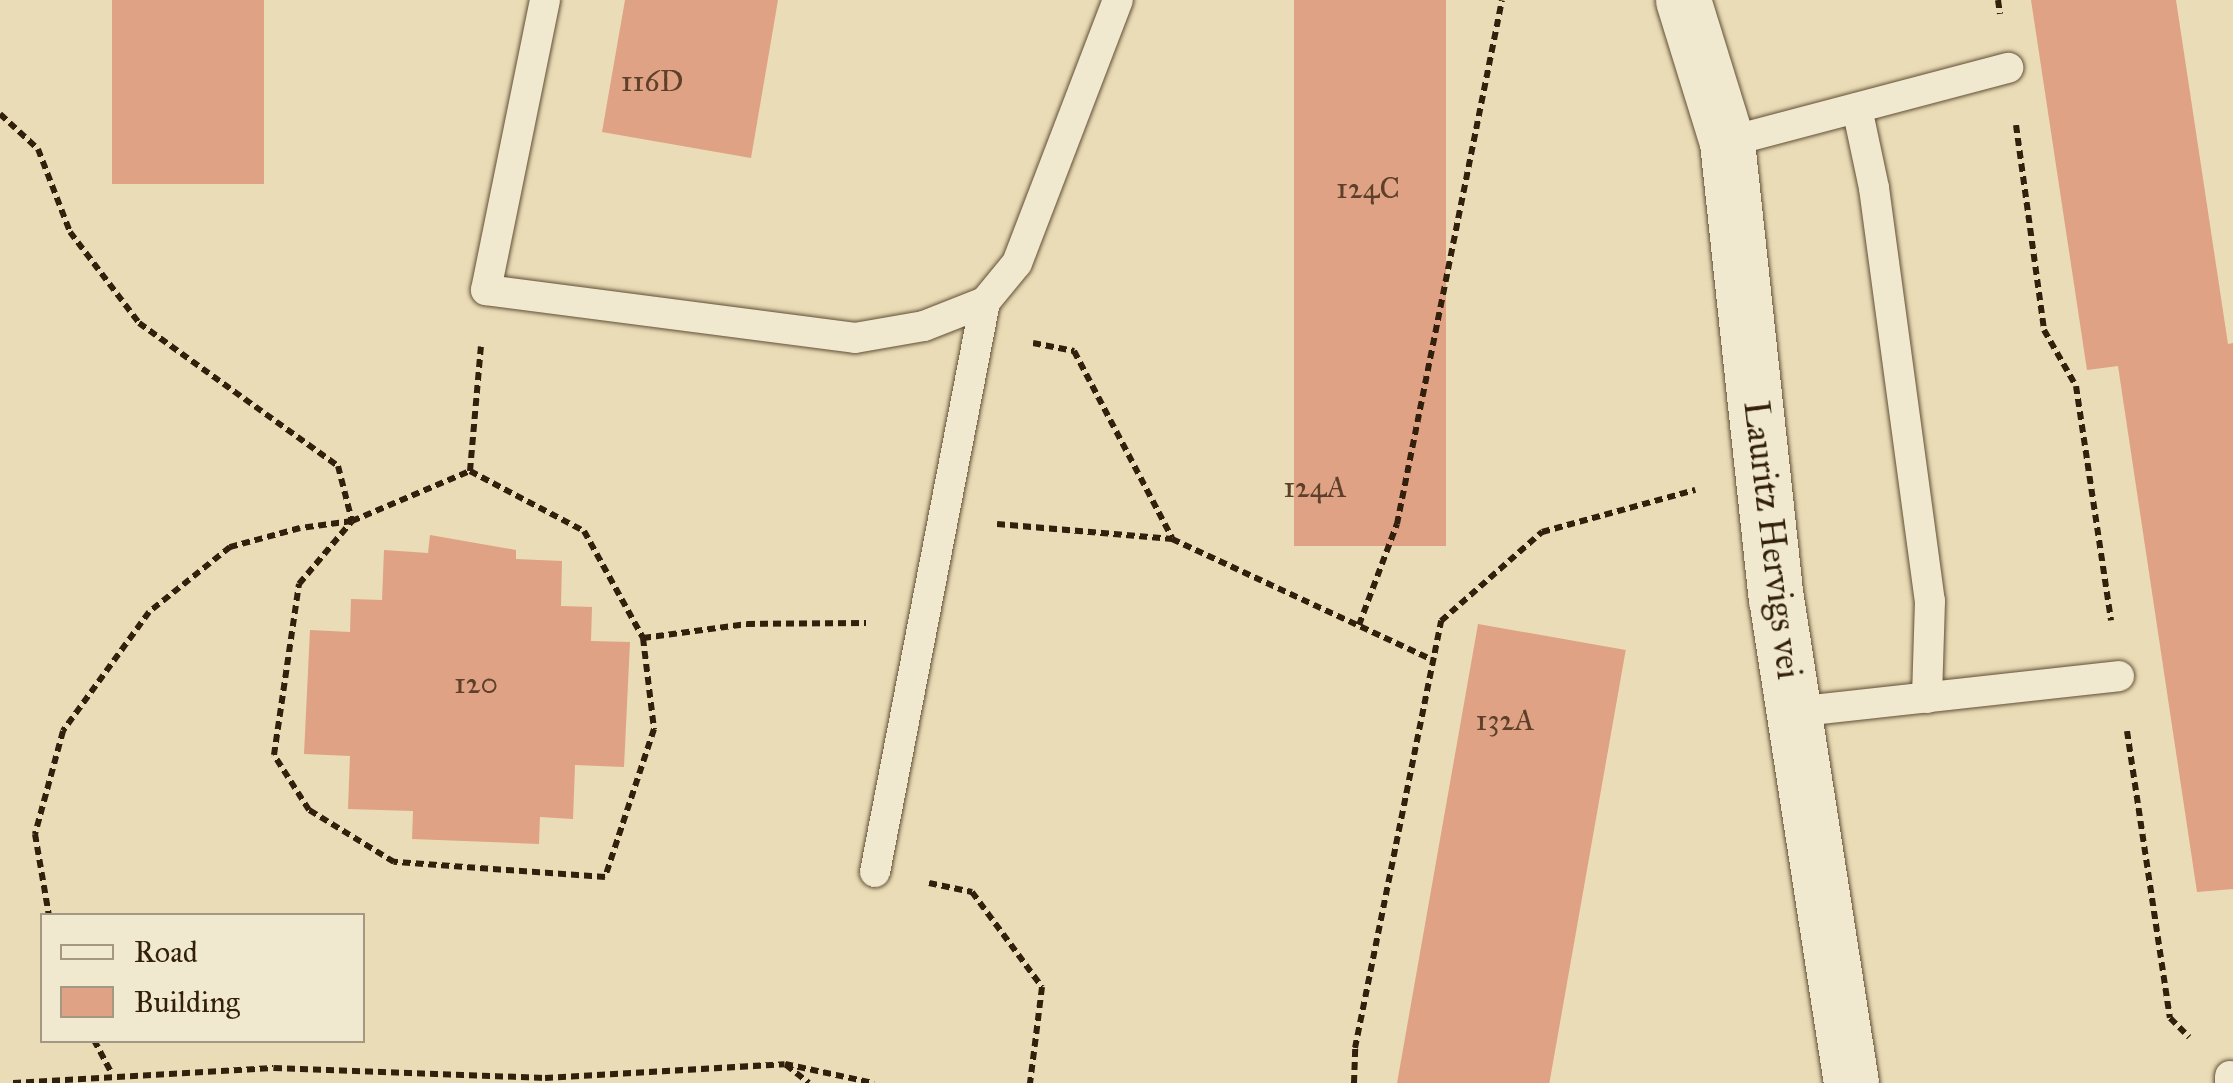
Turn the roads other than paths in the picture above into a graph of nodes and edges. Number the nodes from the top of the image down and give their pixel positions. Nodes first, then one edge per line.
1 (545, 0) edge
2 (1118, 0) edge
3 (1683, 0) edge
4 (2008, 68) road end
5 (1857, 108) junction
6 (1726, 142) junction
7 (985, 302) junction
8 (2119, 676) road end
9 (1927, 698) junction
10 (1794, 712) junction
11 (875, 872) road end
12 (1851, 1083) edge

1 - 7 lane
2 - 7 lane
3 - 6 street, Lauritz Hervigs vei
4 - 5 lane
5 - 6 lane
5 - 9 lane
6 - 10 street, Lauritz Hervigs vei
7 - 11 lane
8 - 9 lane
9 - 10 lane
10 - 12 street, Lauritz Hervigs vei

